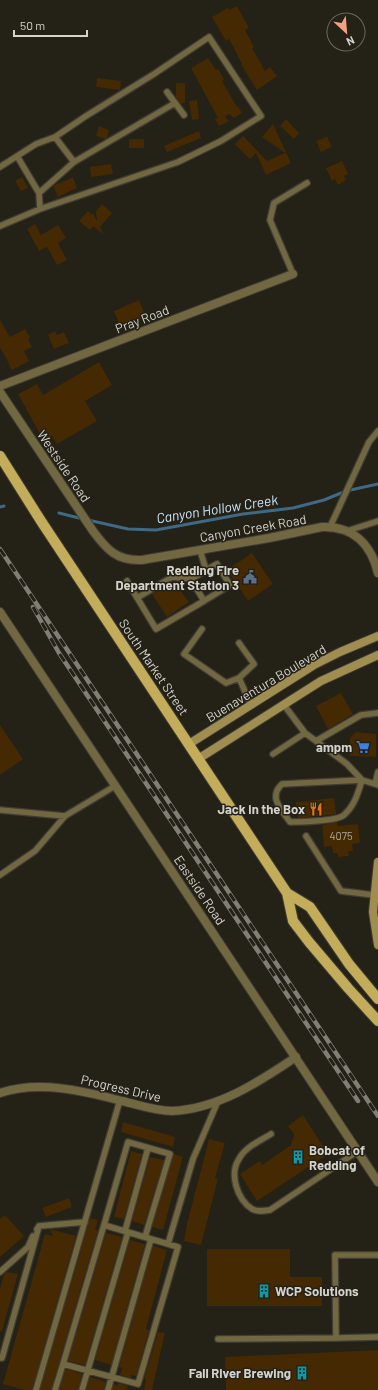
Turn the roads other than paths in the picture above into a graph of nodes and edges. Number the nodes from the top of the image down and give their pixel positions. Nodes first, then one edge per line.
1 (167, 92) dead end
2 (175, 103) junction
3 (184, 115) dead end
4 (55, 137) junction
5 (17, 156) junction
6 (74, 162) junction
7 (0, 167) edge
8 (307, 183) dead end
9 (39, 193) junction
10 (40, 209) junction
11 (0, 226) edge
12 (293, 274) joint
13 (0, 386) edge
14 (0, 392) edge
15 (378, 431) edge
16 (0, 456) edge
17 (378, 521) edge
18 (330, 527) junction
19 (347, 531) junction
20 (200, 550) junction
21 (111, 552) joint
22 (206, 570) junction
23 (378, 573) edge
24 (191, 579) junction
25 (127, 581) dead end
26 (137, 598) junction
27 (204, 601) junction
28 (0, 612) edge
29 (202, 629) dead end
30 (378, 636) edge
31 (240, 643) dead end
32 (378, 655) edge
33 (239, 678) junction
34 (252, 705) junction
35 (284, 705) junction
36 (378, 714) edge
37 (305, 733) junction
38 (316, 741) junction
39 (189, 744) junction
40 (274, 754) dead end
41 (198, 758) junction
42 (378, 772) edge
43 (362, 780) junction
44 (376, 784) edge
45 (115, 786) junction
46 (0, 810) edge
47 (65, 816) junction
48 (306, 836) dead end
49 (378, 862) edge
50 (0, 875) edge
51 (287, 893) junction
52 (374, 895) junction
53 (377, 935) edge
54 (378, 945) edge
55 (378, 999) edge
56 (378, 1021) edge
57 (296, 1057) junction
58 (0, 1092) edge
59 (120, 1100) junction
60 (218, 1101) junction
61 (270, 1134) dead end
62 (148, 1148) junction
63 (358, 1151) junction
64 (378, 1182) edge
65 (85, 1222) junction
66 (104, 1224) junction
67 (39, 1226) junction
68 (126, 1231) junction
69 (145, 1237) junction
70 (151, 1239) junction
71 (168, 1244) junction
72 (378, 1255) edge
73 (0, 1272) edge
74 (378, 1337) edge
75 (336, 1338) junction
76 (218, 1339) dead end
77 (0, 1358) edge
78 (63, 1364) junction
79 (87, 1370) junction
80 (112, 1377) junction
81 (138, 1387) edge
82 (36, 1390) edge
83 (55, 1390) edge
84 (82, 1390) edge
85 (108, 1390) edge

1 - 2 lane
2 - 3 lane
2 - 6 lane
4 - 5 lane
4 - 6 lane
4 - 10 lane
5 - 7 lane
5 - 9 lane
6 - 9 lane
8 - 12 lane
9 - 10 lane
10 - 11 lane
12 - 13 street, Pray Road
14 - 21 street, Westside Road
15 - 18 lane
16 - 39 main road, South Market Street
17 - 19 lane
18 - 19 street, Canyon Creek Road
18 - 20 street, Canyon Creek Road
19 - 23 street, Canyon Creek Road
20 - 21 street, Canyon Creek Road
20 - 22 lane
22 - 24 lane
22 - 27 lane
24 - 26 lane
24 - 27 lane
25 - 26 lane
26 - 27 lane
28 - 45 street, Eastside Road
29 - 33 lane
30 - 34 main road, Buenaventura Boulevard
31 - 33 lane
32 - 35 main road, Buenaventura Boulevard
33 - 34 lane
34 - 39 main road, Buenaventura Boulevard
35 - 37 lane
35 - 41 main road, Buenaventura Boulevard
36 - 38 lane
37 - 38 lane
37 - 40 lane
38 - 43 lane
39 - 41 main road, South Market Street
41 - 51 main road, South Market Street
42 - 44 lane
43 - 43 lane
43 - 44 lane
45 - 47 lane
45 - 57 street, Eastside Road
46 - 47 lane
47 - 50 lane
48 - 52 lane
49 - 52 main road
51 - 55 main road, South Market Street
51 - 56 main road, South Market Street
52 - 53 main road
53 - 54 main road
57 - 60 street, Progress Drive
57 - 63 street, Eastside Road
58 - 59 street, Progress Drive
59 - 60 street, Progress Drive
59 - 65 lane
60 - 71 lane
61 - 63 lane
62 - 66 lane
62 - 68 lane
62 - 69 lane
63 - 64 street, Eastside Road
65 - 67 lane
65 - 82 lane
66 - 68 lane
66 - 78 lane
67 - 73 lane
67 - 77 lane
68 - 69 lane
68 - 79 lane
69 - 70 lane
70 - 71 lane
70 - 80 lane
71 - 81 lane
72 - 75 lane
74 - 75 lane
75 - 76 lane
78 - 79 lane
78 - 83 lane
79 - 80 lane
79 - 84 lane
80 - 81 lane
80 - 85 lane

